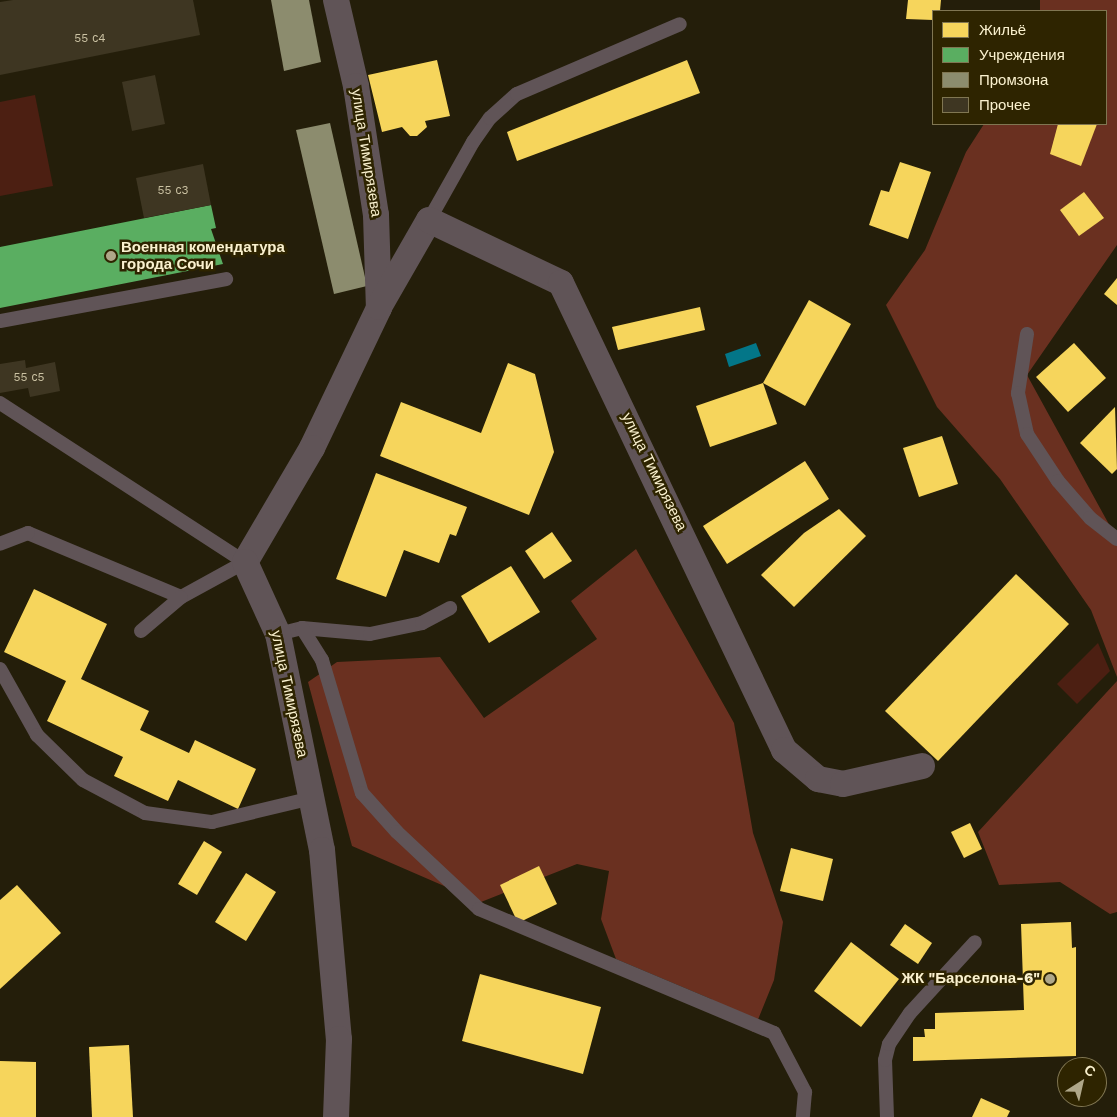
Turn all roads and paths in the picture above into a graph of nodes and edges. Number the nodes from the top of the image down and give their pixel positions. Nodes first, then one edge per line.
1 (336, 0) edge
2 (680, 24) dead end
3 (429, 220) junction
4 (226, 279) dead end
5 (379, 308) junction
6 (0, 321) edge
7 (1026, 334) dead end
8 (0, 403) edge
9 (1117, 539) edge
10 (0, 544) edge
11 (245, 562) junction
12 (181, 596) junction
13 (450, 608) dead end
14 (141, 631) dead end
15 (290, 631) junction
16 (0, 669) edge
17 (922, 766) dead end
18 (312, 798) junction
19 (975, 942) dead end
20 (336, 1117) edge
21 (803, 1117) edge
22 (887, 1117) edge

1 - 5 street, улица Тимирязева
2 - 3 lane
3 - 5 street, улица Тимирязева
3 - 17 street, улица Тимирязева
4 - 6 lane
5 - 11 street, улица Тимирязева
7 - 9 lane
8 - 11 lane
10 - 12 lane
11 - 12 lane
11 - 15 street, улица Тимирязева
12 - 14 lane
13 - 15 lane
15 - 18 street, улица Тимирязева
15 - 21 lane
16 - 18 lane
18 - 20 street, улица Тимирязева
19 - 22 lane

